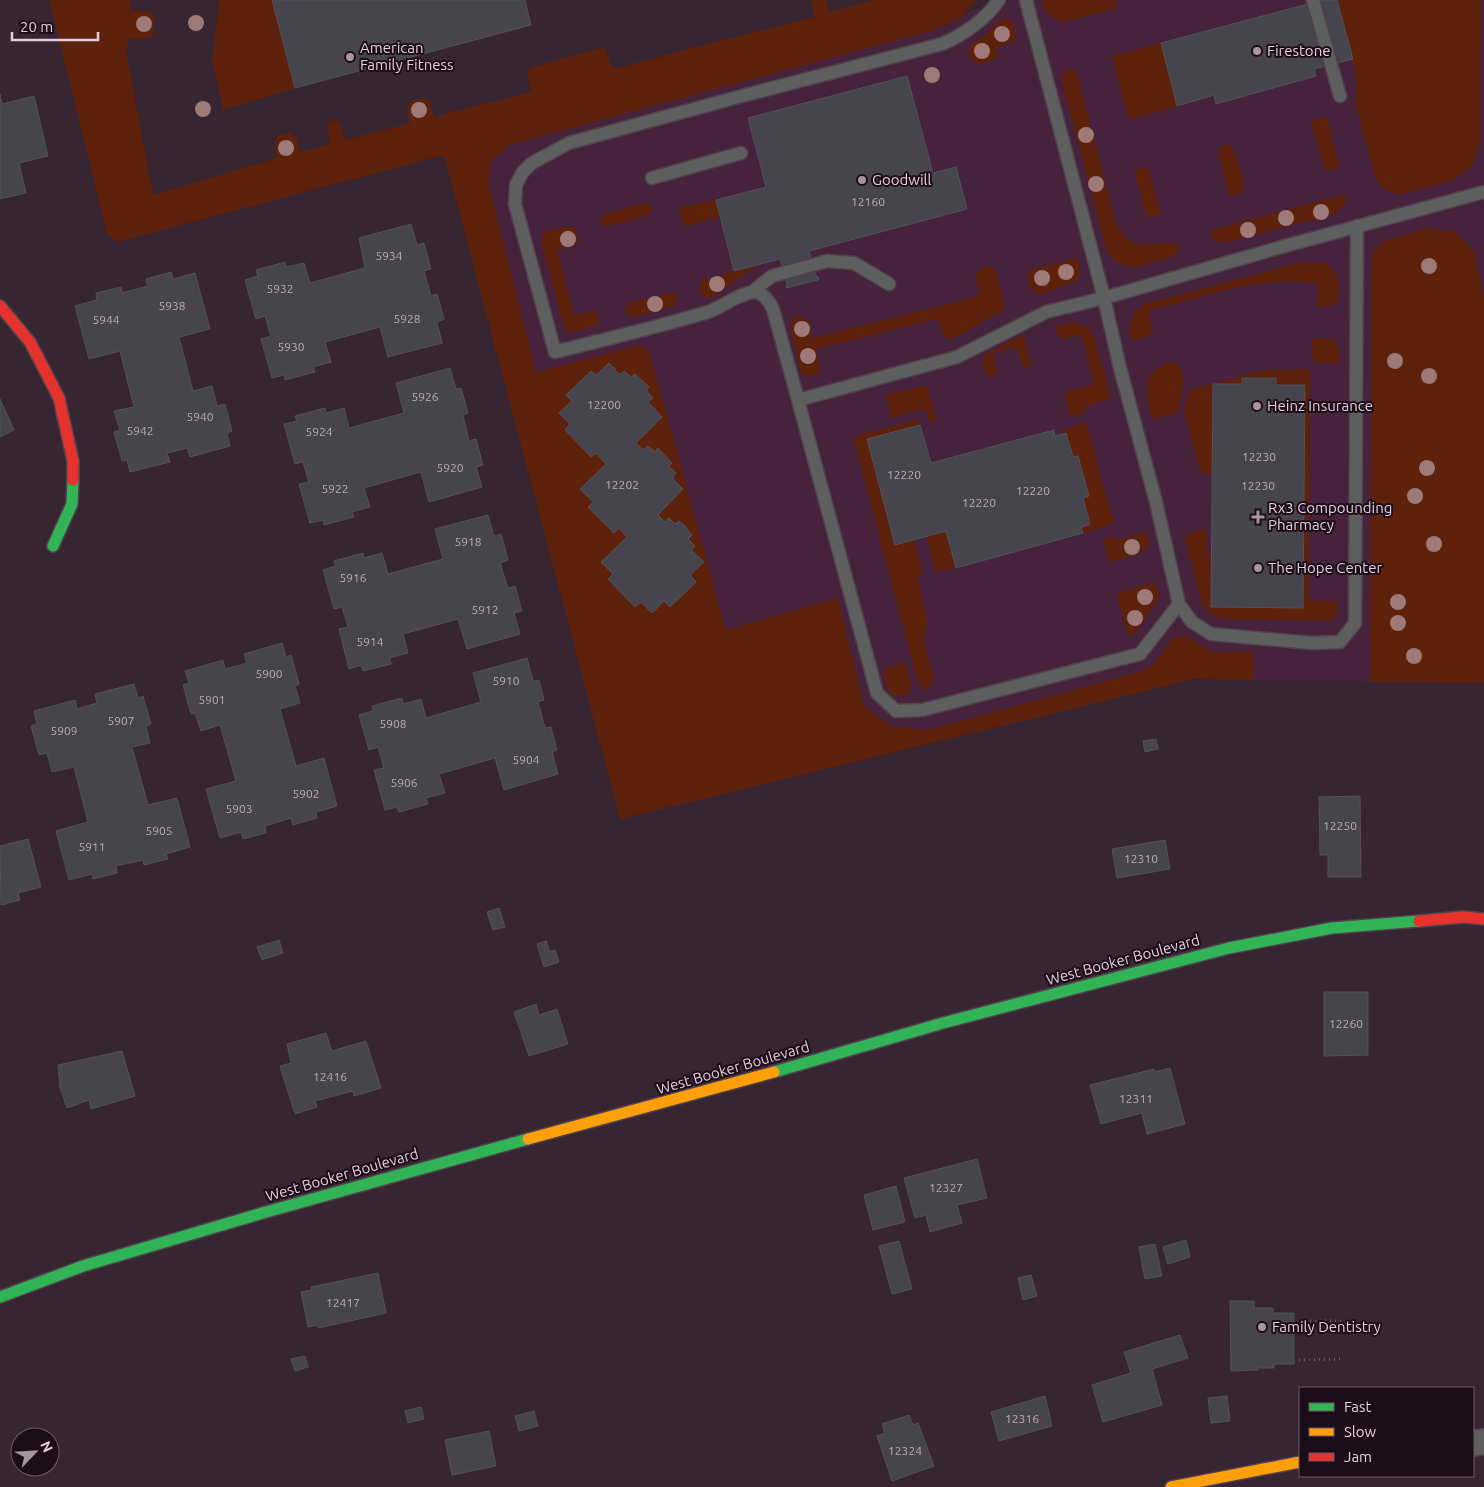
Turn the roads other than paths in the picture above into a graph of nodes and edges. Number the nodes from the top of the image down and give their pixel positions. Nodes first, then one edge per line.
1 (999, 0) edge
2 (1026, 0) edge
3 (1314, 0) edge
4 (1340, 96) dead end
5 (740, 153) dead end
6 (652, 178) dead end
7 (1484, 192) edge
8 (1357, 226) junction
9 (889, 284) dead end
10 (752, 292) junction
11 (1104, 298) junction
12 (0, 306) edge
13 (798, 400) junction
14 (53, 546) dead end
15 (1179, 604) junction
16 (1484, 919) edge
17 (0, 1297) edge
18 (1299, 1462) edge
19 (1171, 1487) edge

1 - 10 lane
2 - 11 lane
3 - 4 lane
5 - 6 lane
7 - 8 lane
8 - 11 lane
8 - 15 lane
9 - 10 lane
10 - 13 lane
11 - 13 lane
11 - 15 lane
12 - 14 street
13 - 15 lane
16 - 17 street, West Booker Boulevard
18 - 19 street

